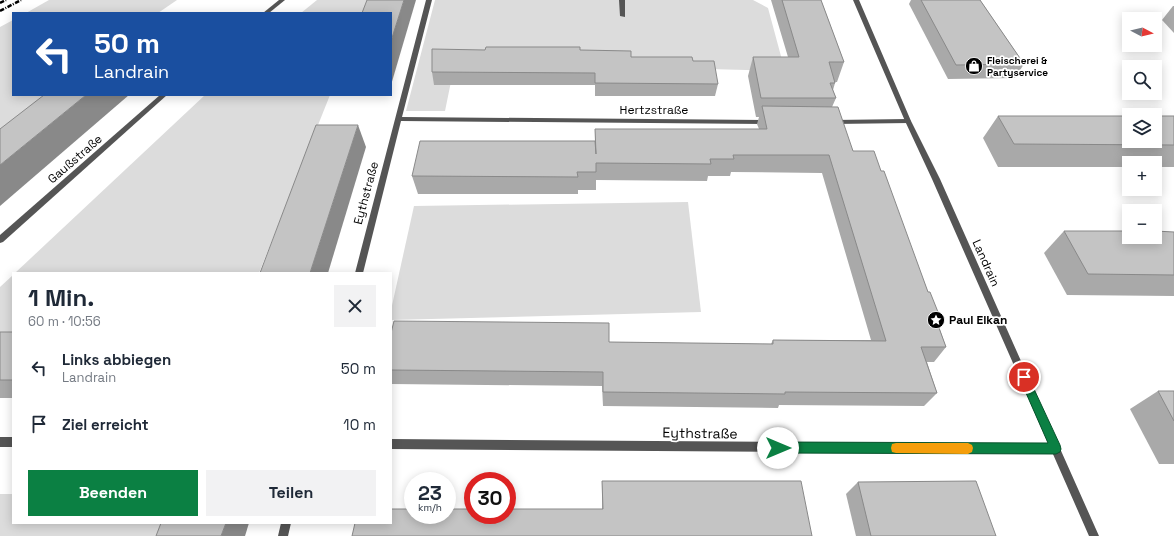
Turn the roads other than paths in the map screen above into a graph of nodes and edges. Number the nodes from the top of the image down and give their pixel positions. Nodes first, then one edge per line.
1 (282, 0) edge
2 (429, 0) edge
3 (622, 0) edge
4 (856, 0) edge
5 (267, 12) edge
6 (623, 16) dead end
7 (163, 96) edge
8 (399, 119) junction
9 (908, 121) junction
10 (772, 122) edge
11 (828, 122) edge
12 (0, 240) edge
13 (359, 272) edge
14 (0, 442) edge
15 (12, 442) edge
16 (392, 444) edge
17 (1056, 449) junction
18 (286, 524) edge
19 (283, 536) edge
20 (1094, 536) edge

1 - 5 street
2 - 8 street
3 - 6 street
4 - 9 street, Landrain
7 - 12 street, Gaußstraße
8 - 10 street, Hertzstraße
8 - 13 street, Eythstraße
9 - 11 street
9 - 17 street, Landrain
14 - 15 street
16 - 17 street, Eythstraße
17 - 20 street, Landrain
18 - 19 street

